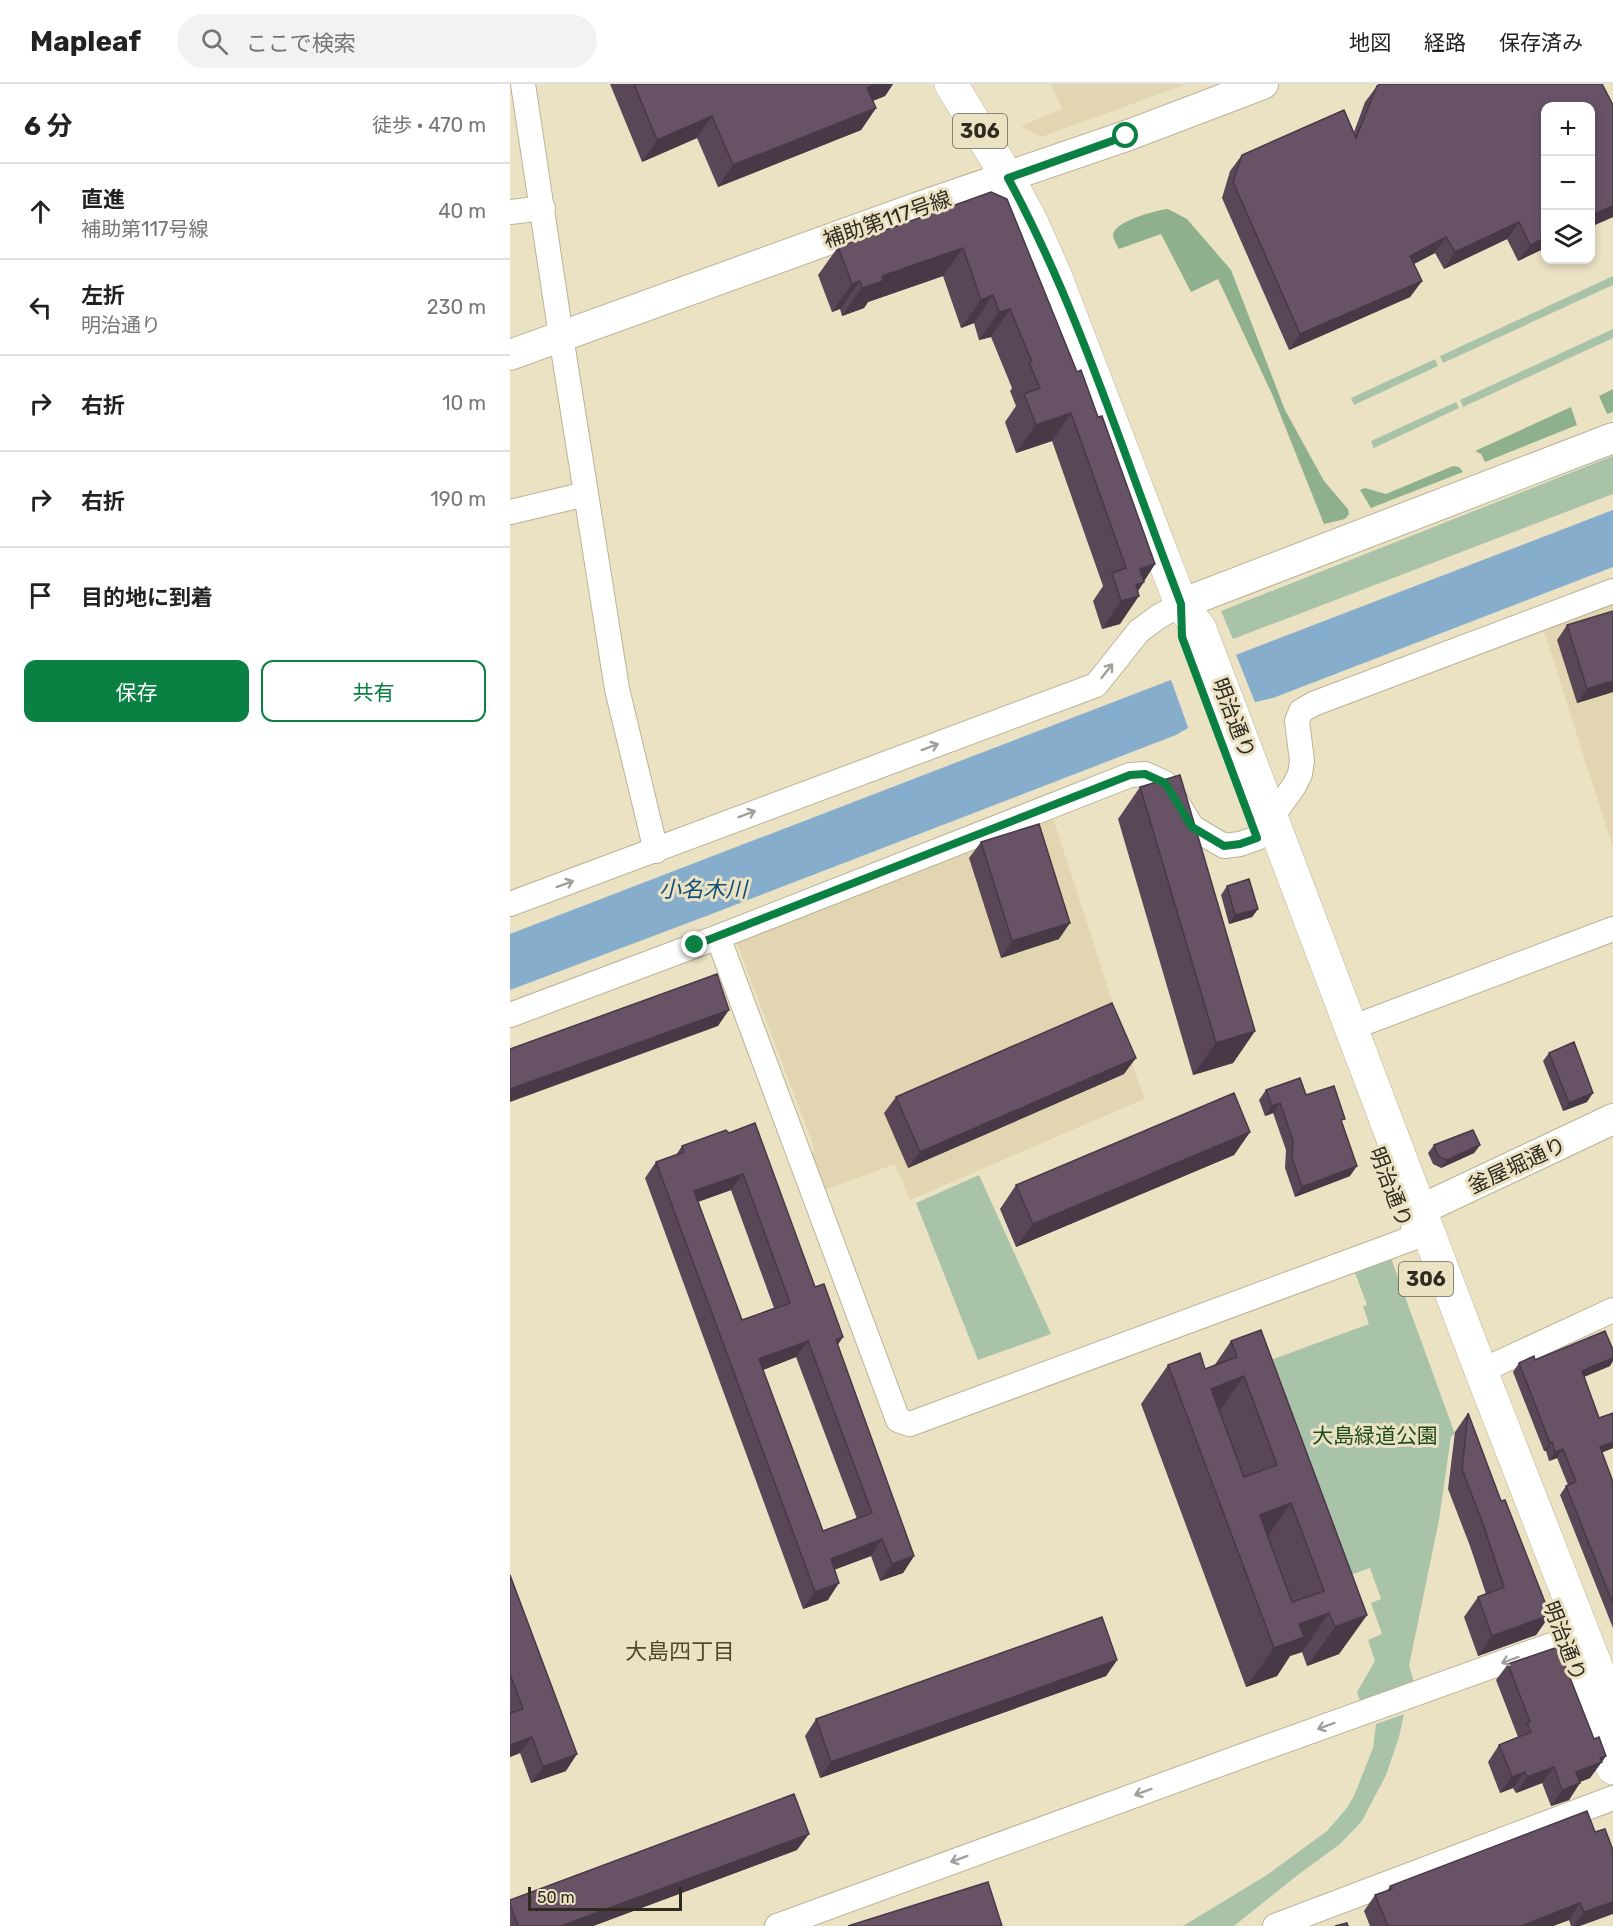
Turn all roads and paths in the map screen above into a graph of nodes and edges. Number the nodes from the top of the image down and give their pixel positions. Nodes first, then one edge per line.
1 (523, 84) edge
2 (951, 84) edge
3 (1263, 84) edge
4 (519, 117) edge
5 (1008, 178) junction
6 (543, 208) junction
7 (510, 212) edge
8 (561, 336) junction
9 (510, 355) edge
10 (1613, 438) edge
11 (586, 494) junction
12 (510, 512) edge
13 (1613, 591) edge
14 (1188, 624) junction
15 (1264, 827) junction
16 (656, 851) junction
17 (510, 904) edge
18 (1613, 929) edge
19 (718, 937) junction
20 (510, 1015) edge
21 (1351, 1028) junction
22 (1613, 1119) edge
23 (1415, 1225) junction
24 (1613, 1310) edge
25 (1481, 1371) junction
26 (1570, 1627) junction
27 (1613, 1710) edge
28 (1613, 1768) edge
29 (1613, 1798) edge
30 (777, 1926) edge
31 (1275, 1926) edge

1 - 4 street
2 - 5 main road, 明治通り / 306
3 - 5 street, 補助第117号線
4 - 6 street
5 - 8 street, 補助第117号線
5 - 14 main road, 明治通り / 306
6 - 7 street
6 - 8 street
8 - 9 street, 補助第117号線
8 - 11 street
10 - 14 street
11 - 12 street
11 - 16 street
13 - 15 street
14 - 15 main road, 明治通り / 306
16 -> 14 street
15 - 19 street
15 - 21 main road, 明治通り / 306
15 - 23 main road, 明治通り / 306
17 -> 16 street
18 - 21 street
19 - 20 street
19 - 23 street
21 - 23 main road, 明治通り / 306
22 - 23 street, 釜屋堀通り
23 - 25 main road, 明治通り / 306
23 - 26 main road, 明治通り / 306
24 - 25 street
25 - 26 main road, 明治通り / 306
26 - 27 main road, 明治通り / 306
26 - 28 main road, 明治通り / 306
26 -> 30 street
29 - 31 street

